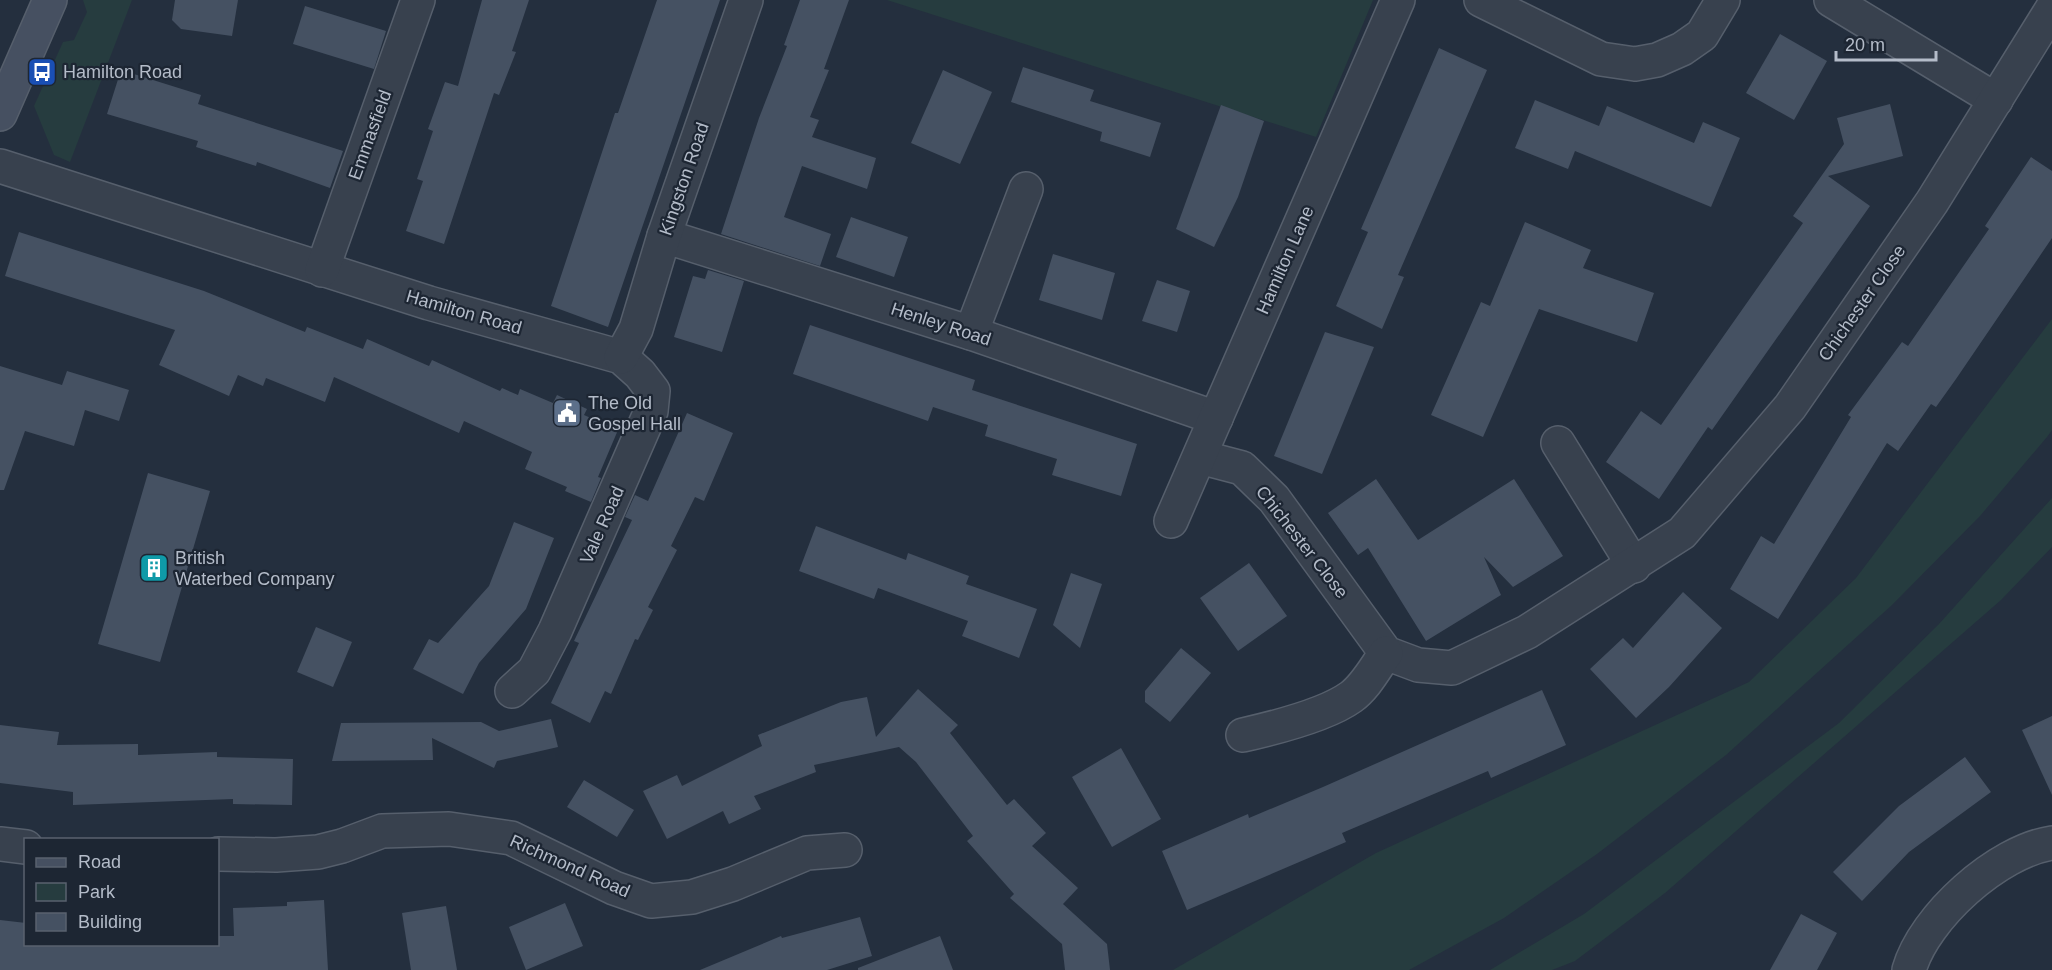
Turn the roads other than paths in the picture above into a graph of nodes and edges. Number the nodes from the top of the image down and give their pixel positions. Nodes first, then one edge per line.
1 (50, 0) edge
2 (418, 0) edge
3 (746, 0) edge
4 (1398, 0) edge
5 (1481, 0) edge
6 (1723, 0) edge
7 (1831, 0) edge
8 (2052, 9) edge
9 (1996, 100) junction
10 (0, 114) edge
11 (0, 166) edge
12 (1026, 189) dead end
13 (664, 236) junction
14 (322, 270) junction
15 (971, 333) junction
16 (621, 357) junction
17 (1216, 418) junction
18 (1558, 443) dead end
19 (1200, 457) junction
20 (1171, 521) dead end
21 (1634, 566) junction
22 (1386, 653) junction
23 (512, 691) dead end
24 (1243, 735) dead end
25 (2052, 843) edge
26 (0, 844) edge
27 (24, 847) edge
28 (845, 850) dead end
29 (219, 854) edge
30 (1909, 970) edge

1 - 10 main road
2 - 14 street, Emmasfield
3 - 13 street, Kingston Road
4 - 17 street, Hamilton Lane
5 - 6 street
7 - 9 street
8 - 9 street, Chichester Close
9 - 21 street, Chichester Close
11 - 14 street, Hamilton Road
12 - 15 street
13 - 15 street, Henley Road
13 - 16 street, Kingston Road
14 - 16 street, Hamilton Road
15 - 17 street, Henley Road
16 - 23 street, Vale Road
17 - 19 street, Hamilton Lane
18 - 21 street
19 - 20 street, Hamilton Lane
19 - 22 street, Chichester Close
21 - 22 street, Chichester Close
22 - 24 street
25 - 30 street
26 - 27 street
28 - 29 street, Richmond Road

